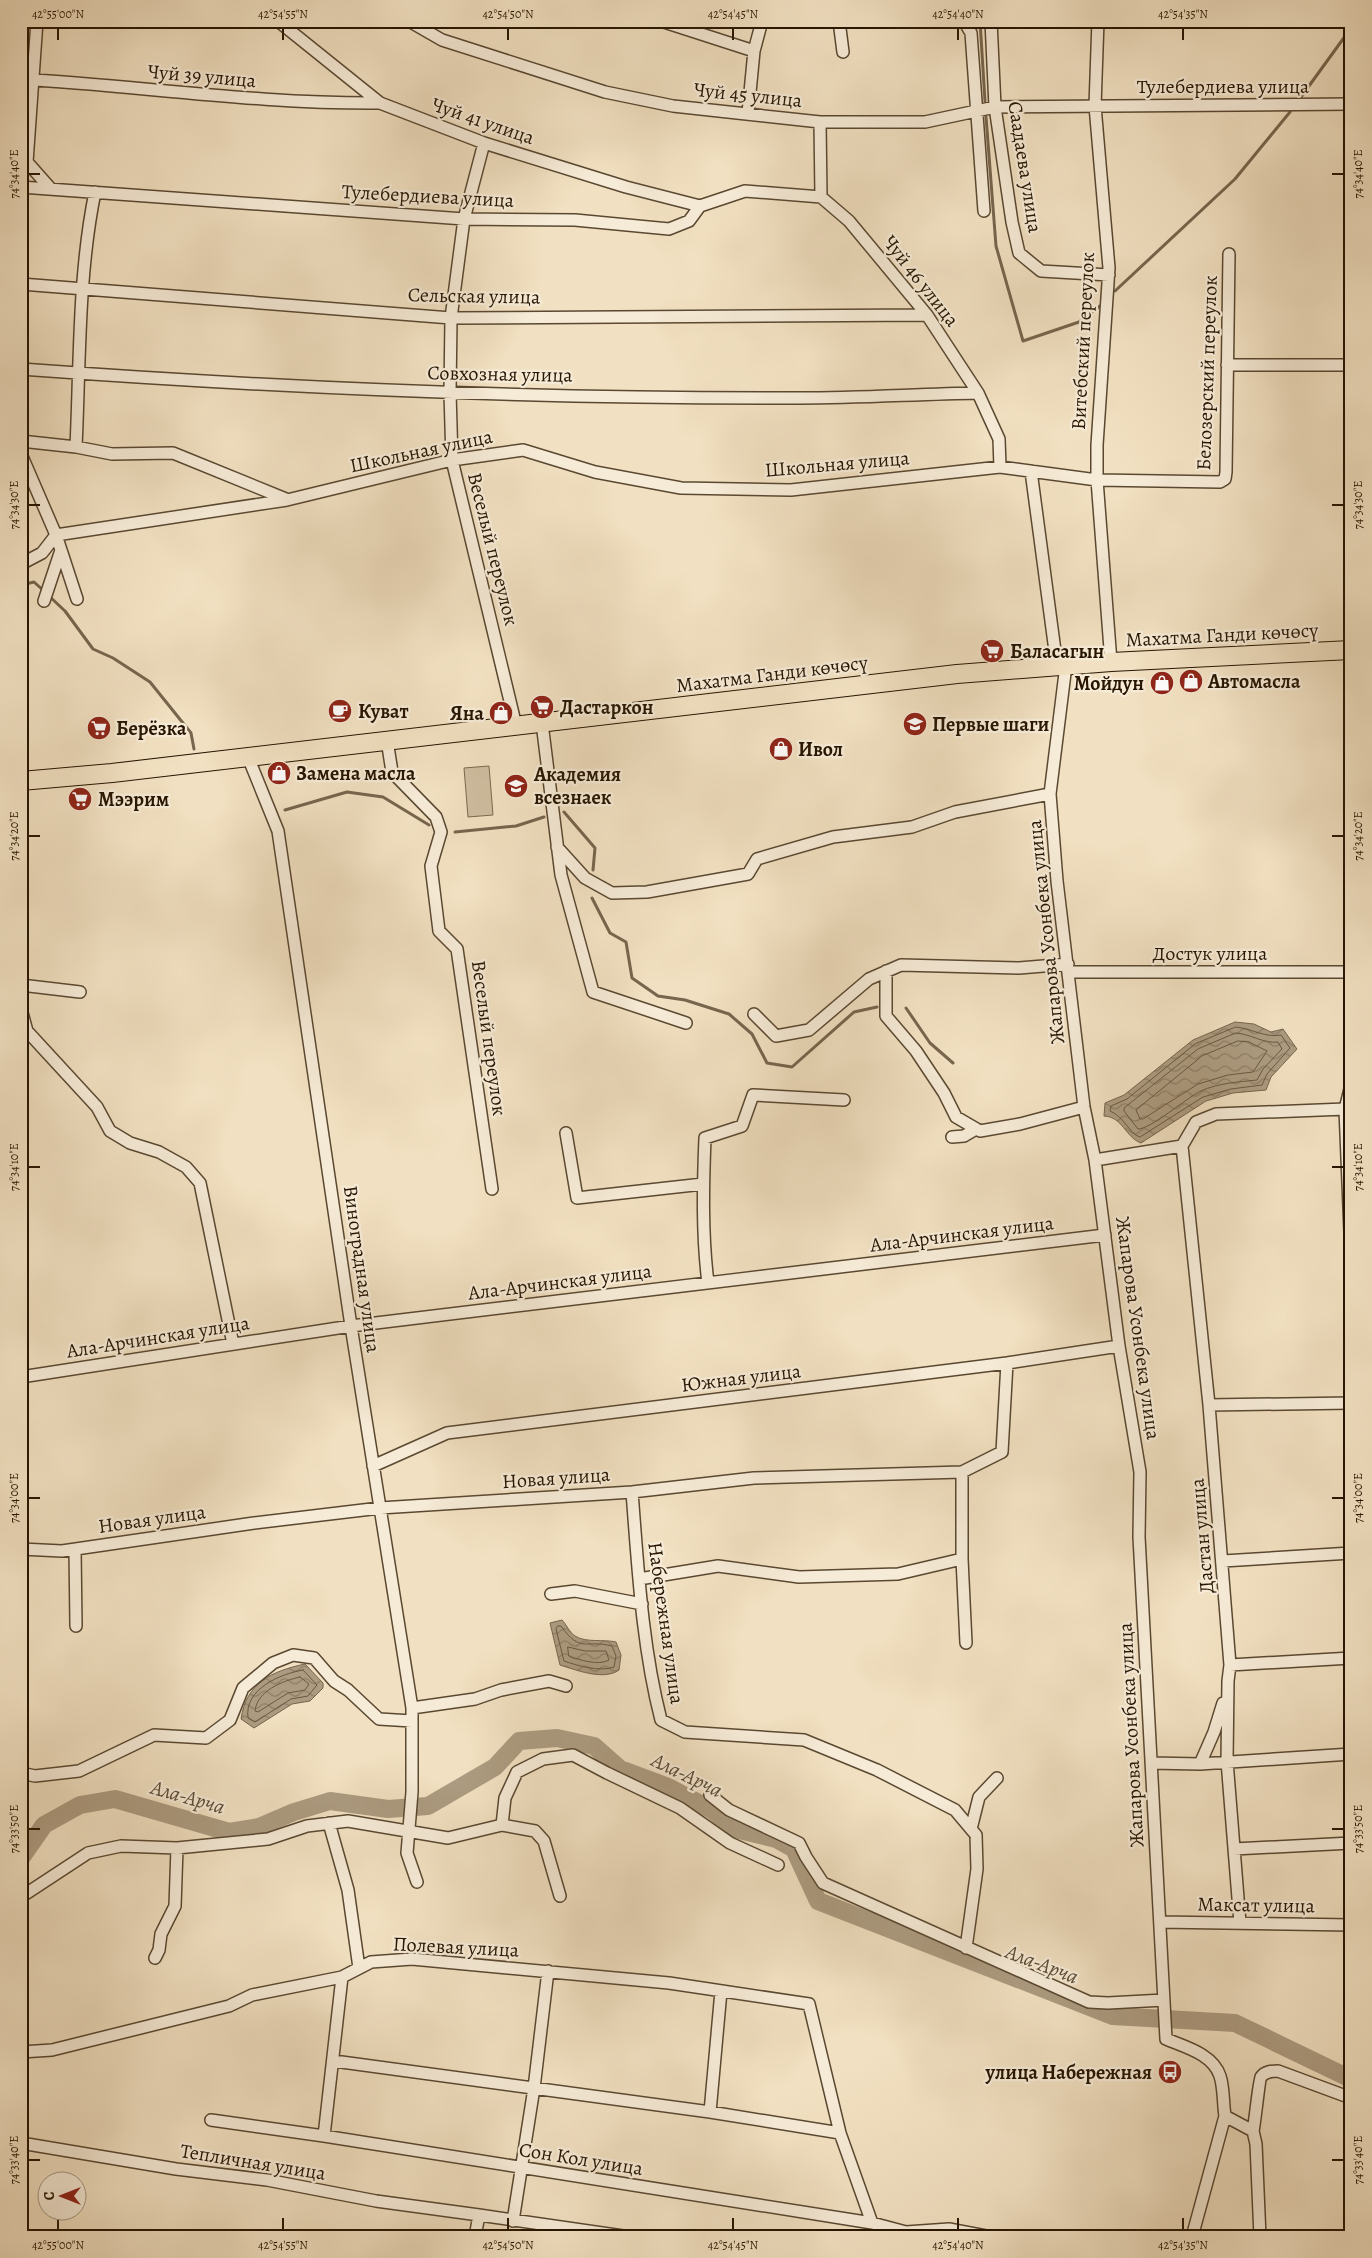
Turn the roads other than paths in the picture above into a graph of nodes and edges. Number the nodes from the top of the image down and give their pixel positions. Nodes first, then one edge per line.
1 (37, 21) edge
2 (278, 21) edge
3 (410, 21) edge
4 (661, 21) edge
5 (762, 21) edge
6 (839, 21) edge
7 (955, 21) edge
8 (991, 21) edge
9 (1098, 21) edge
10 (754, 51) junction
11 (843, 52) dead end
12 (21, 79) edge
13 (34, 80) junction
14 (380, 103) junction
15 (1351, 104) edge
16 (1096, 106) junction
17 (995, 107) junction
18 (748, 113) junction
19 (976, 113) junction
20 (820, 122) junction
21 (484, 143) junction
22 (24, 162) edge
23 (21, 187) edge
24 (50, 188) junction
25 (95, 192) junction
26 (821, 197) junction
27 (700, 206) junction
28 (984, 211) dead end
29 (464, 219) junction
30 (1229, 254) dead end
31 (1109, 275) junction
32 (21, 284) edge
33 (83, 288) junction
34 (927, 315) junction
35 (451, 318) junction
36 (1227, 365) junction
37 (1351, 365) edge
38 (21, 369) edge
39 (79, 373) junction
40 (450, 393) junction
41 (978, 393) junction
42 (21, 441) edge
43 (76, 447) junction
44 (21, 454) edge
45 (452, 460) junction
46 (1000, 467) junction
47 (1031, 471) junction
48 (1097, 480) junction
49 (287, 500) junction
50 (56, 535) junction
51 (60, 550) junction
52 (21, 564) edge
53 (77, 599) dead end
54 (44, 601) dead end
55 (1351, 650) edge
56 (1111, 662) junction
57 (1062, 666) junction
58 (542, 723) junction
59 (516, 726) junction
60 (387, 740) junction
61 (248, 757) junction
62 (21, 781) edge
63 (1050, 794) junction
64 (557, 847) junction
65 (1069, 968) junction
66 (886, 971) junction
67 (1351, 972) edge
68 (21, 985) edge
69 (80, 992) dead end
70 (21, 1009) edge
71 (754, 1014) dead end
72 (686, 1023) dead end
73 (24, 1031) edge
74 (1351, 1041) edge
75 (1350, 1089) edge
76 (844, 1100) dead end
77 (1084, 1106) junction
78 (1345, 1109) junction
79 (1348, 1125) edge
80 (976, 1129) junction
81 (566, 1133) dead end
82 (952, 1137) dead end
83 (1182, 1146) junction
84 (1095, 1160) junction
85 (703, 1184) junction
86 (492, 1189) dead end
87 (1105, 1235) junction
88 (1351, 1257) edge
89 (708, 1284) junction
90 (351, 1326) junction
91 (233, 1344) junction
92 (1119, 1346) junction
93 (1007, 1363) junction
94 (21, 1377) edge
95 (1351, 1403) edge
96 (1209, 1405) junction
97 (373, 1466) junction
98 (962, 1472) junction
99 (632, 1492) junction
100 (380, 1508) junction
101 (21, 1549) edge
102 (76, 1550) junction
103 (1351, 1553) edge
104 (962, 1559) junction
105 (1223, 1561) junction
106 (639, 1579) junction
107 (551, 1594) dead end
108 (642, 1604) junction
109 (76, 1626) dead end
110 (966, 1643) dead end
111 (1351, 1658) edge
112 (1230, 1665) junction
113 (1228, 1681) junction
114 (566, 1686) dead end
115 (412, 1708) junction
116 (412, 1721) junction
117 (1351, 1754) edge
118 (1227, 1761) junction
119 (1151, 1764) junction
120 (1200, 1764) junction
121 (21, 1774) edge
122 (997, 1778) dead end
123 (710, 1795) dead end
124 (329, 1823) junction
125 (502, 1825) junction
126 (971, 1829) junction
127 (410, 1833) junction
128 (1351, 1843) edge
129 (177, 1848) junction
130 (1234, 1849) junction
131 (778, 1865) dead end
132 (417, 1882) dead end
133 (560, 1896) dead end
134 (21, 1897) edge
135 (1160, 1922) junction
136 (1240, 1923) junction
137 (1351, 1925) edge
138 (966, 1948) junction
139 (155, 1958) dead end
140 (359, 1968) junction
141 (548, 1971) junction
142 (342, 1978) junction
143 (720, 1991) junction
144 (1164, 2000) junction
145 (21, 2052) edge
146 (334, 2061) junction
147 (534, 2088) junction
148 (1351, 2098) edge
149 (710, 2112) junction
150 (1225, 2116) junction
151 (211, 2120) dead end
152 (1253, 2131) junction
153 (840, 2133) junction
154 (324, 2136) junction
155 (21, 2143) edge
156 (522, 2169) junction
157 (479, 2215) junction
158 (513, 2221) junction
159 (872, 2223) junction
160 (949, 2233) edge
161 (906, 2234) edge
162 (475, 2237) edge
163 (630, 2237) edge
164 (991, 2237) edge
165 (1192, 2237) edge
166 (1260, 2237) edge

1 - 13 street
2 - 14 street, Чуй 41 улица
3 - 18 street, Чуй 45 улица
4 - 10 street
5 - 10 street
6 - 11 street
7 - 19 street
8 - 17 street, Саадаева улица
9 - 16 street, Витебский переулок
10 - 18 street
12 - 13 street, Чуй 39 улица
13 - 14 street, Чуй 39 улица
13 - 22 street
14 - 21 street, Чуй 41 улица
15 - 16 street, Тулебердиева улица
16 - 17 street, Чуй 45 улица
16 - 31 street, Витебский переулок
17 - 19 street, Чуй 45 улица
17 - 31 street, Саадаева улица
18 - 20 street, Чуй 45 улица
19 - 20 street, Чуй 45 улица
19 - 28 street
20 - 26 street
21 - 27 street, Чуй 41 улица
21 - 29 street, Веселый переулок
22 - 24 street
23 - 24 street, Тулебердиева улица
24 - 25 street, Тулебердиева улица
25 - 29 street, Тулебердиева улица
25 - 33 street
26 - 27 street, Тулебердиева улица
26 - 34 street, Чуй 46 улица
27 - 29 street, Тулебердиева улица
29 - 35 street, Веселый переулок
30 - 36 street, Белозерский переулок
31 - 48 street, Витебский переулок
32 - 33 street, Сельская улица
33 - 35 street, Сельская улица
33 - 39 street
34 - 35 street, Сельская улица
34 - 41 street, Чуй 46 улица
35 - 40 street, Веселый переулок
36 - 37 street
36 - 48 street, Белозерский переулок
38 - 39 street, Совхозная улица
39 - 40 street, Совхозная улица
39 - 43 street
40 - 41 street, Совхозная улица
40 - 45 street, Веселый переулок
41 - 46 street, Чуй 46 улица
42 - 43 street
43 - 49 street
44 - 50 street
45 - 46 street, Школьная улица
45 - 49 street, Школьная улица
45 - 59 street, Веселый переулок
46 - 47 street, Школьная улица
47 - 48 street, Белозерский переулок
47 - 57 street
48 - 56 street, Витебский переулок
49 - 50 street, Школьная улица
50 - 51 street
50 - 52 street
51 - 53 street
51 - 54 street
55 - 56 main road, Махатма Ганди көчөсү
56 - 57 main road, Махатма Ганди көчөсү
57 - 58 main road, Махатма Ганди көчөсү
57 - 63 street, Жапарова Усонбека улица
58 - 59 main road, Махатма Ганди көчөсү
58 - 64 street
59 - 60 main road, Махатма Ганди көчөсү
60 - 61 main road, Махатма Ганди көчөсү
60 - 86 street, Веселый переулок
61 - 62 main road, Махатма Ганди көчөсү
61 - 90 street, Виноградная улица
63 - 64 street
63 - 65 street, Жапарова Усонбека улица
64 - 72 street
65 - 66 street, Достук улица
65 - 67 street, Достук улица
65 - 77 street, Жапарова Усонбека улица
66 - 71 street, Достук улица
66 - 80 street
68 - 69 street
70 - 73 street
73 - 91 street
74 - 75 street
75 - 78 street
76 - 85 street
77 - 80 street
77 - 84 street, Жапарова Усонбека улица
78 - 79 street
78 - 83 street
79 - 88 street
80 - 82 street
81 - 85 street
83 - 84 street
83 - 96 street, Дастан улица
84 - 87 street, Жапарова Усонбека улица
85 - 89 street
87 - 89 street, Ала-Арчинская улица
87 - 92 street, Жапарова Усонбека улица
89 - 90 street, Ала-Арчинская улица
90 - 91 street, Ала-Арчинская улица
90 - 97 street, Виноградная улица
91 - 94 street, Ала-Арчинская улица
92 - 93 street, Южная улица
92 - 119 street, Жапарова Усонбека улица
93 - 97 street, Южная улица
93 - 98 street, Новая улица
95 - 96 street
96 - 105 street, Дастан улица
97 - 100 street, Виноградная улица
98 - 99 street, Новая улица
98 - 104 street
99 - 100 street, Новая улица
99 - 106 street, Набережная улица
100 - 102 street, Новая улица
100 - 115 street, Виноградная улица
101 - 102 street, Новая улица
102 - 109 street
103 - 105 street
104 - 106 street
104 - 110 street
105 - 112 street, Дастан улица
106 - 108 street, Набережная улица
107 - 108 street
108 - 126 street, Набережная улица
111 - 112 street
112 - 113 street, Дастан улица
113 - 118 street, Дастан улица
113 - 120 street
114 - 115 street
115 - 116 street, Виноградная улица
116 - 121 street
116 - 127 street, Виноградная улица
117 - 118 street
118 - 120 street
118 - 130 street, Дастан улица
119 - 120 street
119 - 135 street, Жапарова Усонбека улица
122 - 126 street
123 - 138 street
124 - 127 street
124 - 129 street
124 - 140 street
125 - 127 street
125 - 131 street
125 - 133 street
126 - 138 street, Набережная улица
127 - 132 street, Виноградная улица
128 - 130 street
129 - 134 street
129 - 139 street
130 - 136 street, Дастан улица
135 - 136 street, Максат улица
135 - 144 street, Жапарова Усонбека улица
136 - 137 street, Максат улица
138 - 144 street
140 - 141 street, Полевая улица
140 - 142 street, Полевая улица
141 - 143 street, Полевая улица
141 - 147 street
142 - 145 street, Полевая улица
142 - 146 street
143 - 149 street
143 - 153 street, Полевая улица
144 - 150 street, Жапарова Усонбека улица
146 - 147 street
146 - 154 street
147 - 149 street
147 - 156 street
148 - 152 street
149 - 153 street
150 - 152 street
150 - 165 street
151 - 154 street, Сон Кол улица
152 - 166 street
153 - 159 street
154 - 156 street, Сон Кол улица
155 - 157 street, Тепличная улица
156 - 158 street
156 - 159 street, Сон Кол улица
157 - 158 street, Тепличная улица
157 - 162 street
158 - 163 street, Тепличная улица
159 - 161 street, Сон Кол улица
160 - 161 street, Сон Кол улица
160 - 164 street, Сон Кол улица

